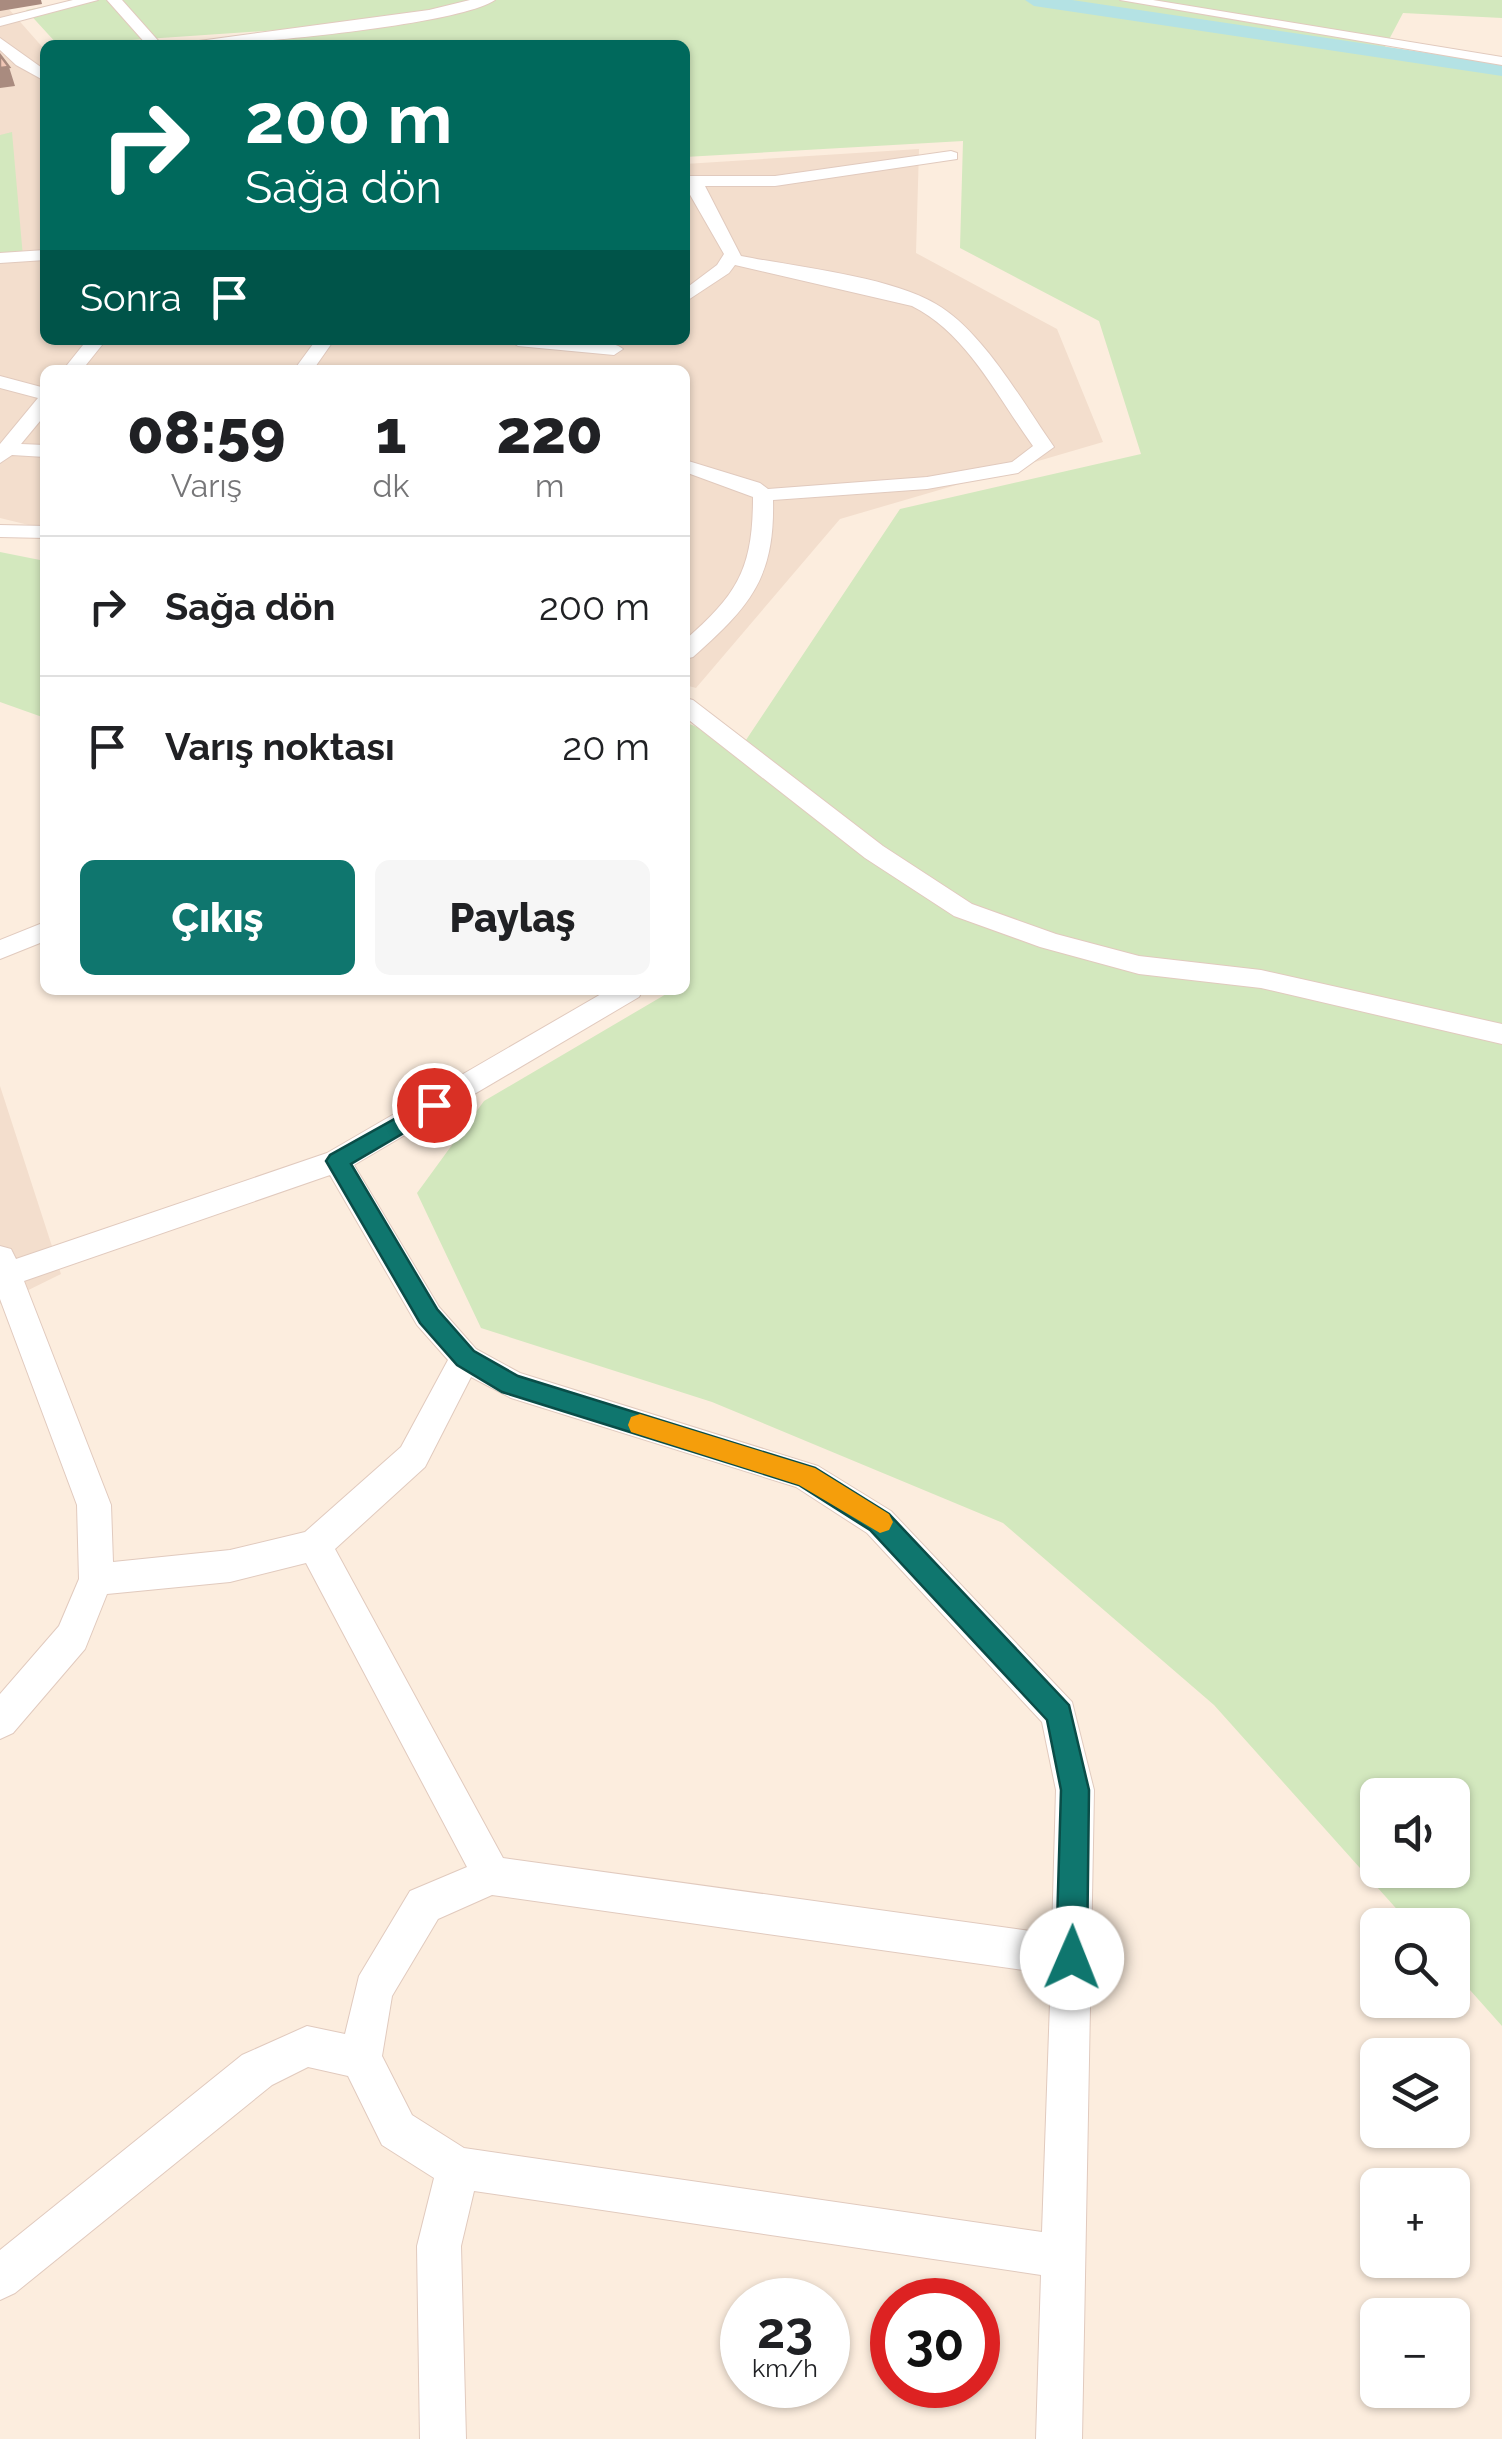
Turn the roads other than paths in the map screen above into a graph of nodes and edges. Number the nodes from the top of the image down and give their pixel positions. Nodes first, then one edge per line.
1 (90, 0) edge
2 (114, 0) edge
3 (488, 0) edge
4 (1127, 0) edge
5 (0, 22) edge
6 (151, 40) edge
7 (236, 40) edge
8 (0, 42) edge
9 (1502, 61) edge
10 (40, 73) edge
11 (951, 156) dead end
12 (690, 181) edge
13 (690, 183) edge
14 (40, 255) edge
15 (0, 258) edge
16 (732, 258) junction
17 (690, 293) edge
18 (93, 345) edge
19 (619, 345) edge
20 (76, 365) edge
21 (593, 365) edge
22 (0, 382) edge
23 (40, 393) edge
24 (40, 408) edge
25 (40, 450) edge
26 (4, 453) edge
27 (690, 468) edge
28 (763, 495) junction
29 (0, 531) edge
30 (40, 532) edge
31 (690, 648) edge
32 (690, 708) edge
33 (40, 933) edge
34 (0, 950) edge
35 (621, 995) edge
36 (1502, 1034) edge
37 (338, 1161) junction
38 (2, 1270) edge
39 (466, 1358) junction
40 (315, 1545) junction
41 (96, 1580) junction
42 (0, 1721) edge
43 (492, 1876) junction
44 (1072, 1958) junction
45 (362, 2058) junction
46 (458, 2168) junction
47 (1064, 2258) junction
48 (0, 2278) edge
49 (444, 2439) edge
50 (1059, 2439) edge

1 - 5 street
2 - 6 street
3 - 7 street
4 - 9 street
8 - 10 street
11 - 12 street
13 - 16 street
14 - 15 street
16 - 17 street
16 - 28 street
18 - 20 street
19 - 21 street
22 - 23 street
24 - 26 street
25 - 26 street
27 - 28 street
28 - 31 street
29 - 30 street
32 - 36 street
33 - 34 street
35 - 37 street
37 - 38 street
37 - 39 street
38 - 41 street
39 - 40 street
39 - 44 street
40 - 41 street
40 - 43 street
41 - 42 street
43 - 44 street
43 - 45 street
44 - 47 street
45 - 46 street
45 - 48 street
46 - 47 street
46 - 49 street
47 - 50 street

